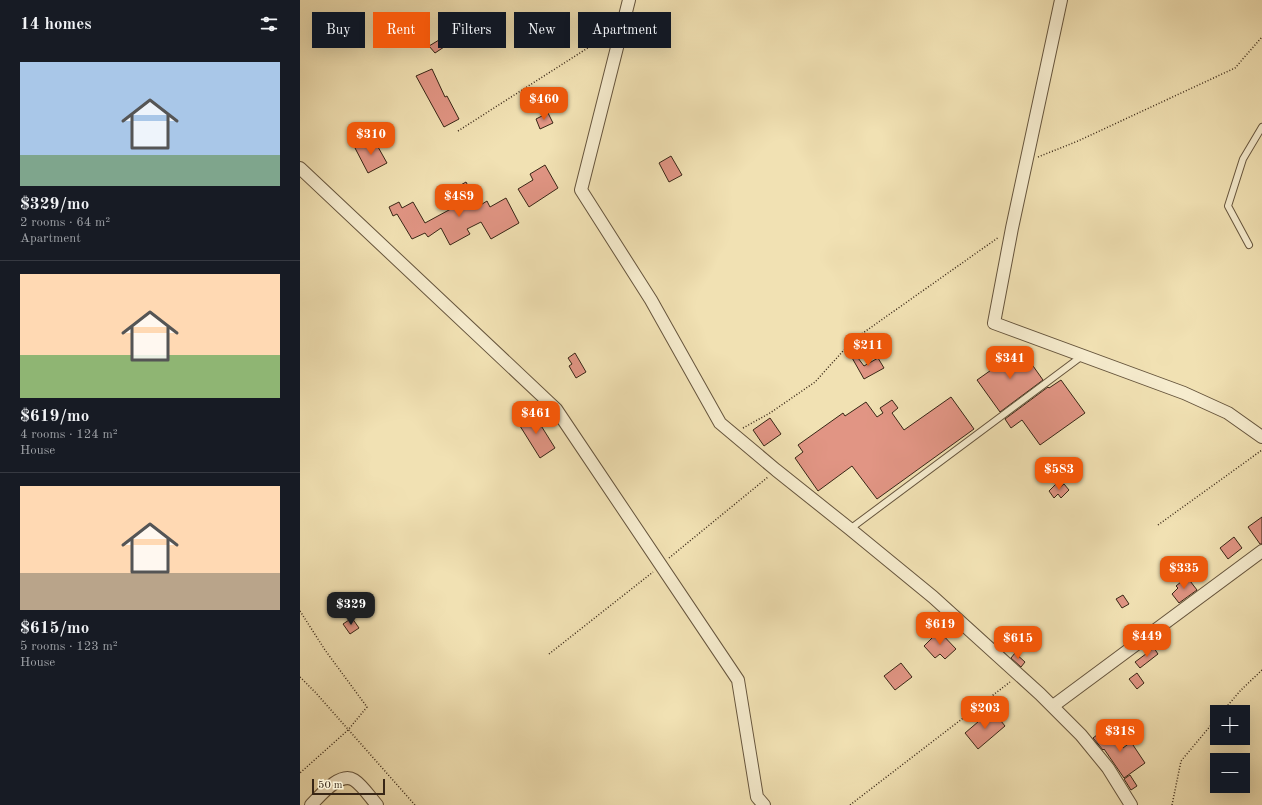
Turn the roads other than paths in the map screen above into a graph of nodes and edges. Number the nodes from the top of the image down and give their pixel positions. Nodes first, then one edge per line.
1 (629, 0) edge
2 (1061, 0) edge
3 (1262, 127) edge
4 (300, 168) edge
5 (1249, 245) dead end
6 (1082, 356) junction
7 (1262, 437) edge
8 (850, 528) junction
9 (1262, 551) edge
10 (1053, 706) junction
11 (311, 805) edge
12 (377, 805) edge
13 (764, 805) edge
14 (1131, 805) edge

1 - 8 street
2 - 6 street
3 - 5 lane
4 - 13 street
6 - 7 street
6 - 8 lane
8 - 10 street
9 - 10 street
10 - 14 street
11 - 12 street

